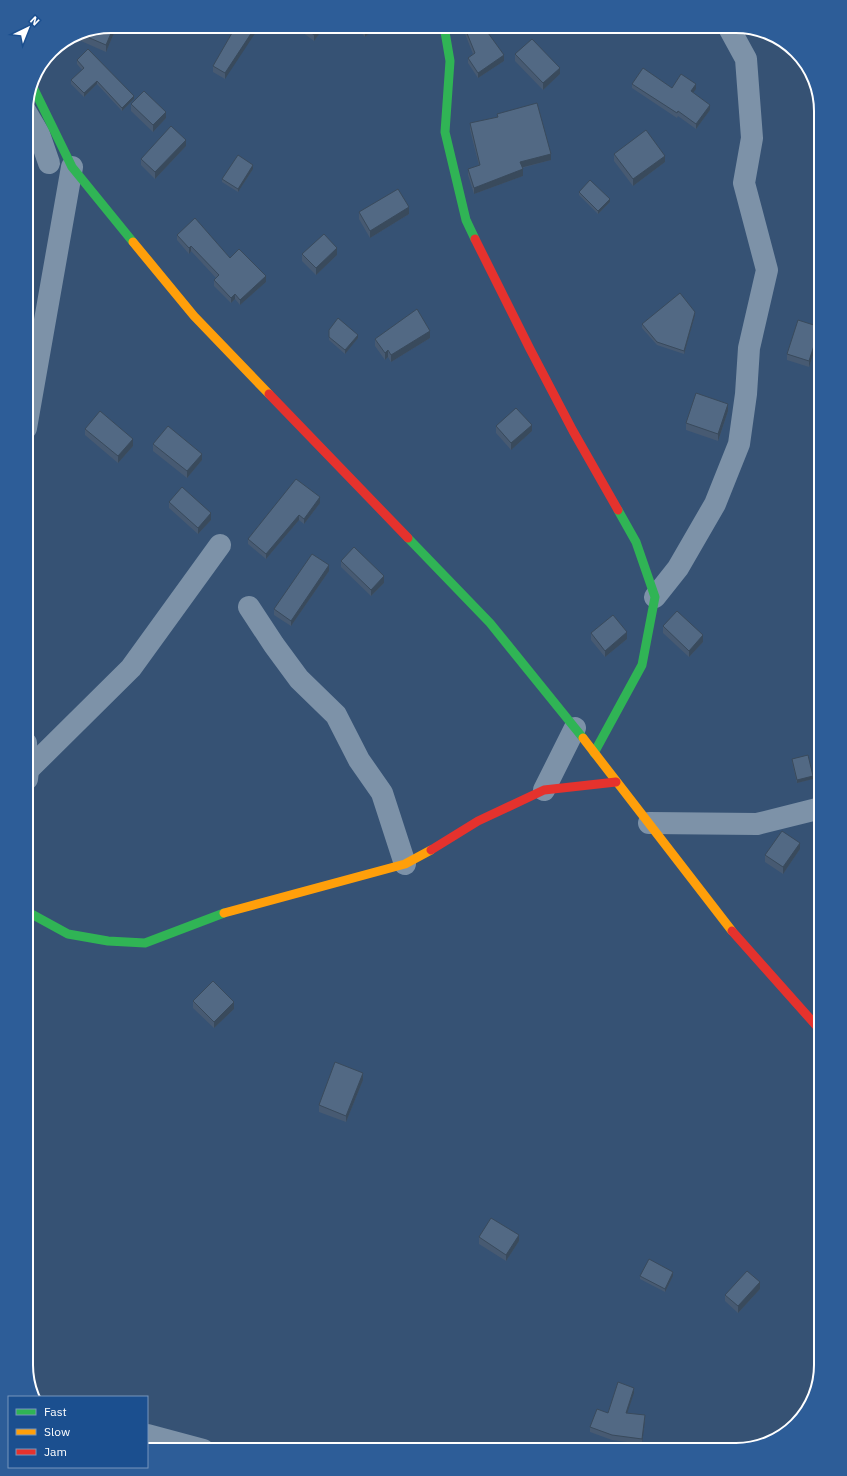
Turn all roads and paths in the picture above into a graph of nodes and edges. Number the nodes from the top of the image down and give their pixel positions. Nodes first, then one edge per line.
1 (445, 33) edge
2 (732, 33) edge
3 (36, 93) edge
4 (33, 124) edge
5 (49, 163) dead end
6 (72, 167) junction
7 (33, 388) edge
8 (220, 545) dead end
9 (654, 597) junction
10 (249, 607) dead end
11 (575, 728) junction
12 (594, 753) junction
13 (33, 770) edge
14 (616, 782) junction
15 (544, 790) junction
16 (814, 810) edge
17 (649, 823) junction
18 (405, 864) junction
19 (33, 915) edge
20 (814, 1023) edge
21 (148, 1435) edge
22 (177, 1443) edge

1 - 9 street
2 - 9 street
3 - 6 street
4 - 5 street
6 - 7 street
6 - 11 street
8 - 13 street
9 - 12 street
10 - 18 street
11 - 12 street
11 - 15 street
12 - 14 street
14 - 15 street
14 - 17 street
15 - 18 street
16 - 17 street
17 - 20 street
18 - 19 street
21 - 22 street

